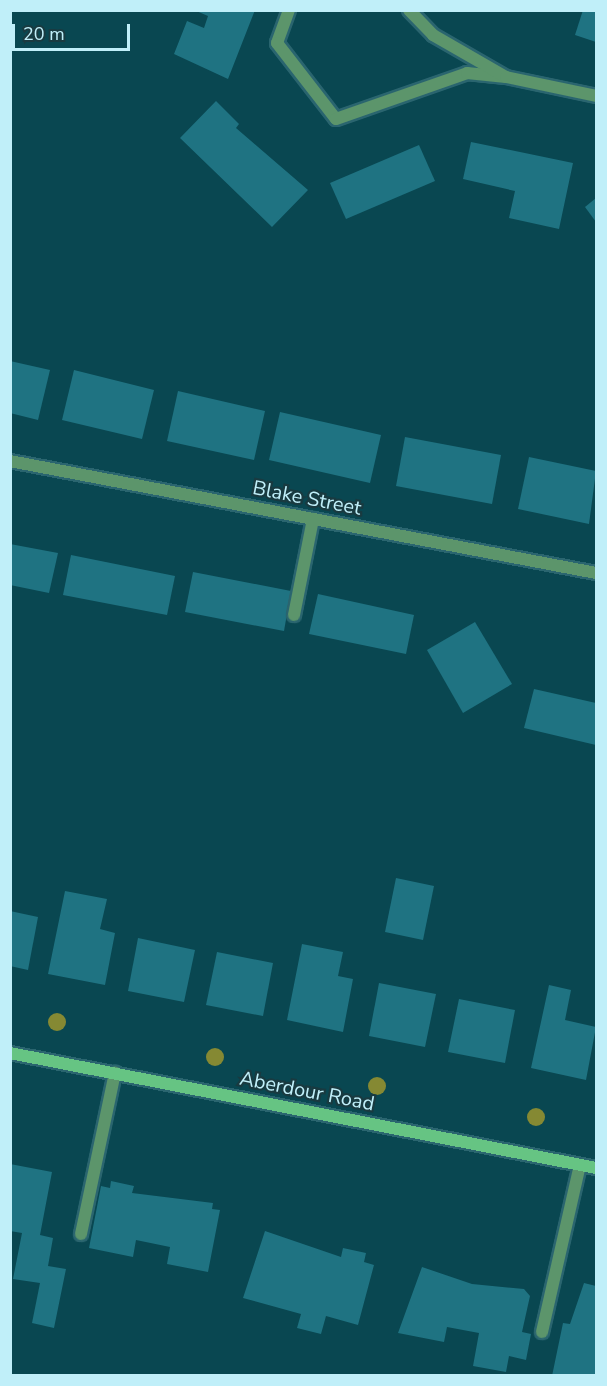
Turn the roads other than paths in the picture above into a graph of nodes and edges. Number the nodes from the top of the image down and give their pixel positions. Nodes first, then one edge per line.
1 (289, 10) edge
2 (409, 10) edge
3 (506, 77) junction
4 (597, 96) edge
5 (10, 461) edge
6 (313, 519) junction
7 (597, 573) edge
8 (294, 615) dead end
9 (10, 1053) edge
10 (115, 1073) junction
11 (580, 1165) junction
12 (597, 1168) edge
13 (81, 1234) dead end
14 (542, 1332) dead end

1 - 3 street
2 - 3 street
3 - 4 street
5 - 6 street, Blake Street
6 - 7 street, Blake Street
6 - 8 street
9 - 10 main road, Aberdour Road
10 - 11 main road, Aberdour Road
10 - 13 street
11 - 12 main road, Aberdour Road
11 - 14 street

